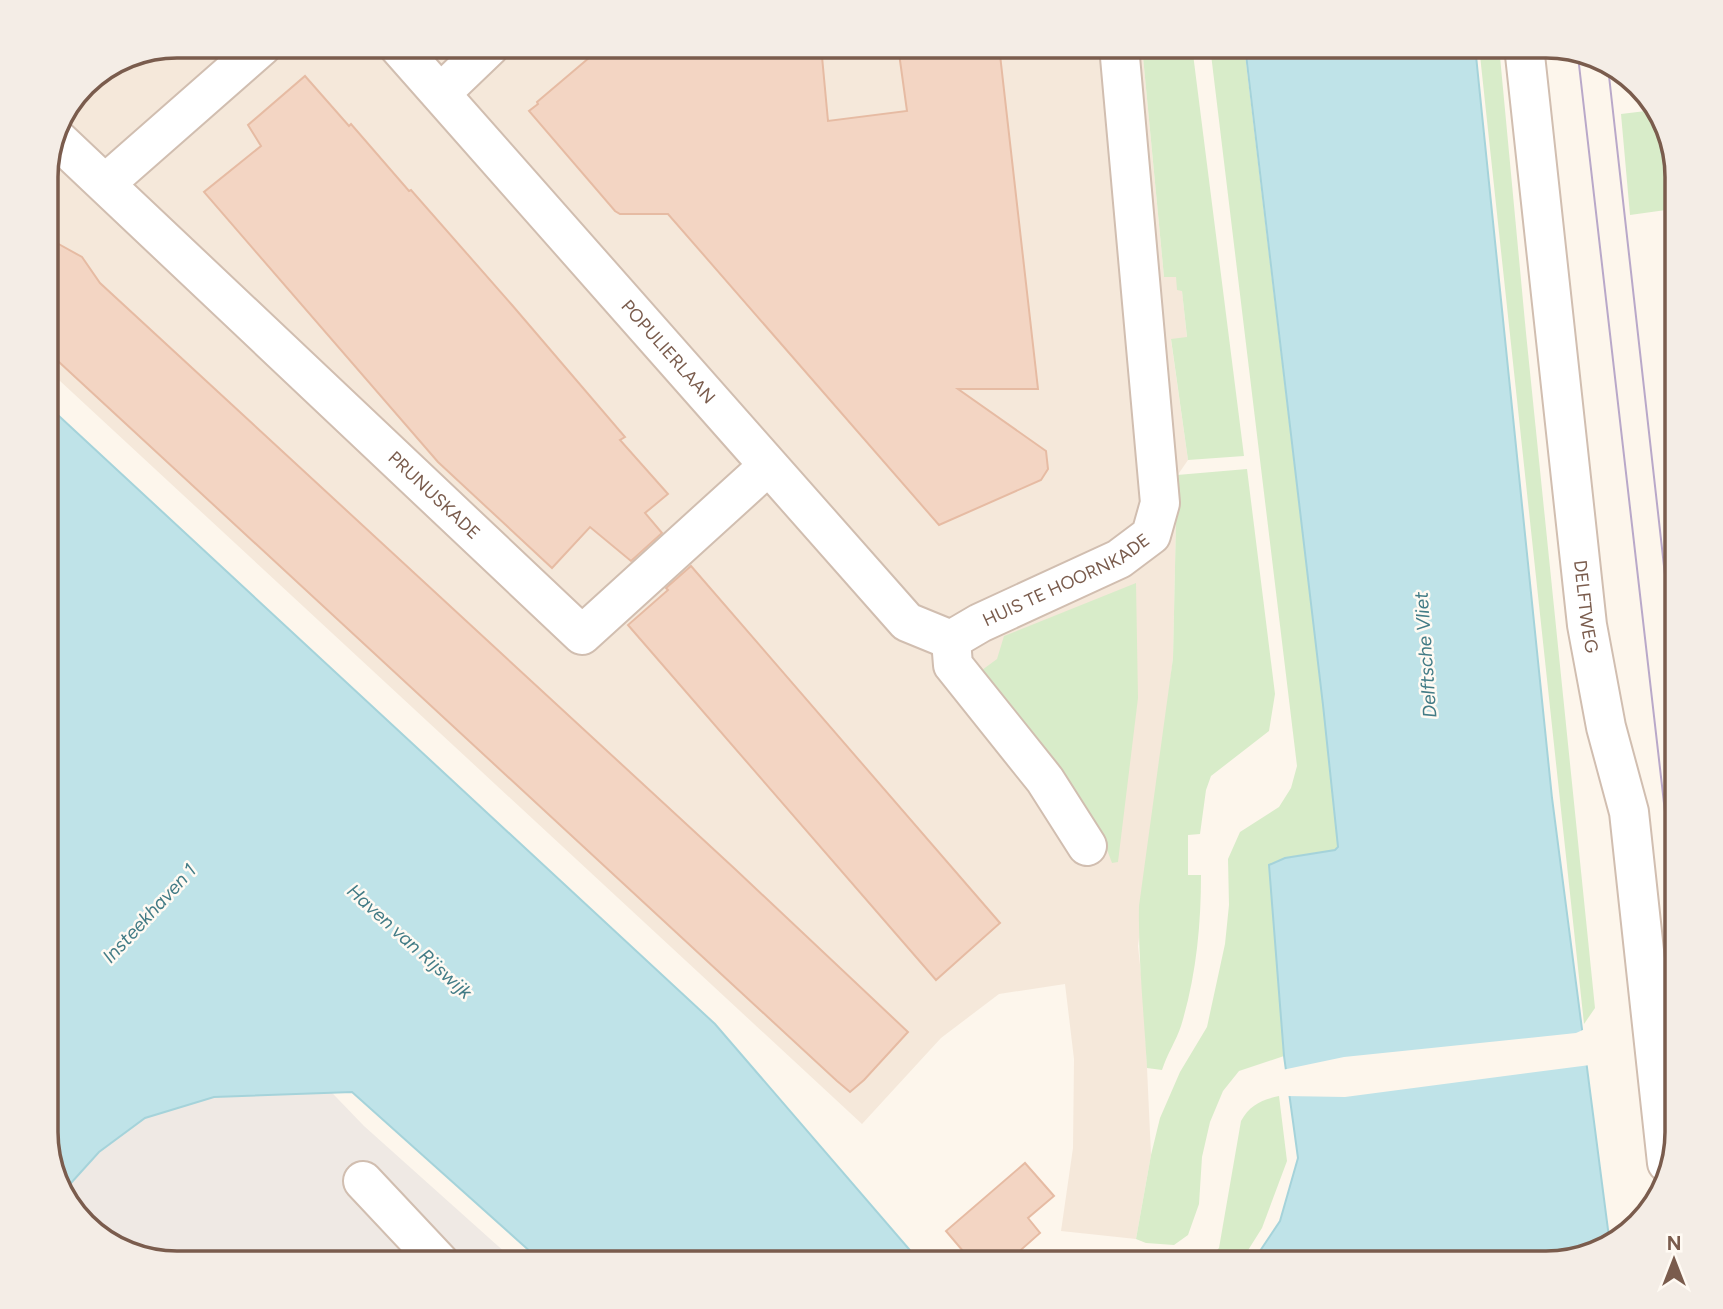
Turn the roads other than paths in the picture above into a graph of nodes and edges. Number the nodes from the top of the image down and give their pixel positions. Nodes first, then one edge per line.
1 (248, 58) edge
2 (409, 58) edge
3 (477, 58) edge
4 (1120, 58) edge
5 (1525, 58) edge
6 (441, 93) junction
7 (63, 144) edge
8 (106, 183) junction
9 (768, 466) junction
10 (951, 640) junction
11 (1087, 846) dead end
12 (1664, 1140) edge
13 (363, 1181) dead end
14 (428, 1251) edge

1 - 8 street
2 - 6 street, POPULIERLAAN
3 - 6 street
4 - 10 street, HUIS TE HOORNKADE
5 - 12 street, DELFTWEG
6 - 9 street, POPULIERLAAN
7 - 8 street, PRUNUSKADE
8 - 9 street, PRUNUSKADE
9 - 10 street, POPULIERLAAN
10 - 11 street
13 - 14 street

